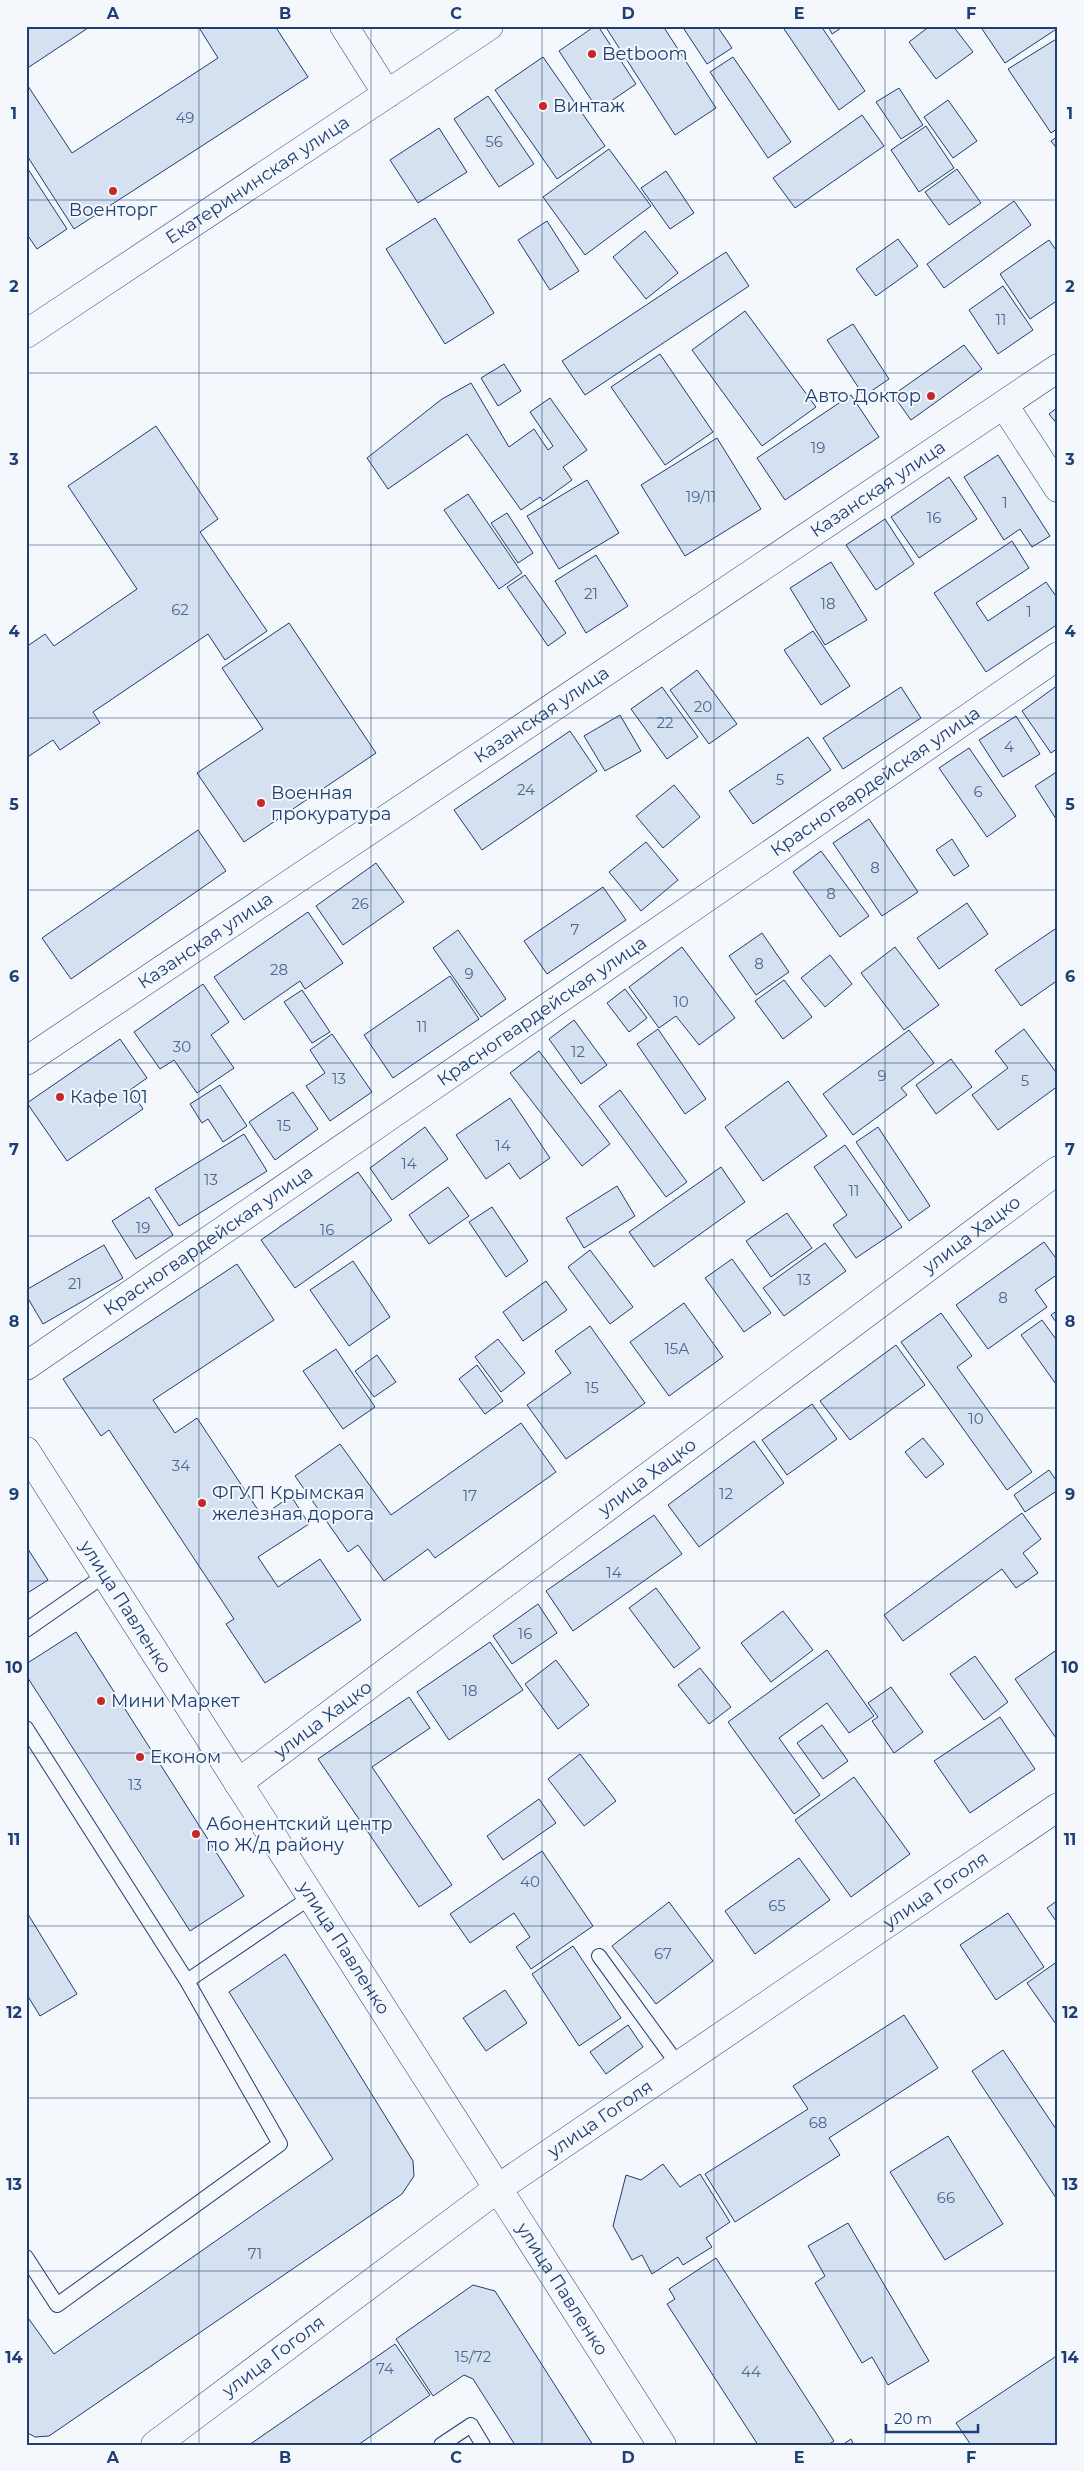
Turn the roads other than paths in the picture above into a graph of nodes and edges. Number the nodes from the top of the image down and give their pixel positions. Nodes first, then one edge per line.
1 (344, 26) edge
2 (488, 26) edge
3 (387, 94) junction
4 (26, 334) edge
5 (1058, 368) edge
6 (1004, 405) junction
7 (1058, 488) edge
8 (1058, 656) edge
9 (26, 1061) edge
10 (1058, 1170) edge
11 (26, 1366) edge
12 (26, 1451) edge
13 (105, 1575) junction
14 (26, 1630) edge
15 (26, 1728) edge
16 (238, 1783) junction
17 (1058, 1807) edge
18 (311, 1897) junction
19 (599, 1956) dead end
20 (187, 1981) junction
21 (678, 2066) junction
22 (497, 2189) junction
23 (26, 2257) edge
24 (155, 2445) edge
25 (441, 2445) edge
26 (483, 2445) edge
27 (662, 2445) edge

1 - 3 street
2 - 3 street, Екатерининская улица
3 - 4 street, Екатерининская улица
5 - 6 street, Казанская улица
6 - 7 street
6 - 9 street, Казанская улица
8 - 11 street, Красногвардейская улица
10 - 16 street, улица Хацко
12 - 13 street, улица Павленко
13 - 14 lane
13 - 16 street, улица Павленко
15 - 20 lane
16 - 18 street, улица Павленко
17 - 21 street, улица Гоголя
18 - 20 lane
18 - 22 street, улица Павленко
19 - 21 lane
20 - 23 lane
21 - 22 street, улица Гоголя
22 - 24 street, улица Гоголя
22 - 27 street, улица Павленко
25 - 26 lane

